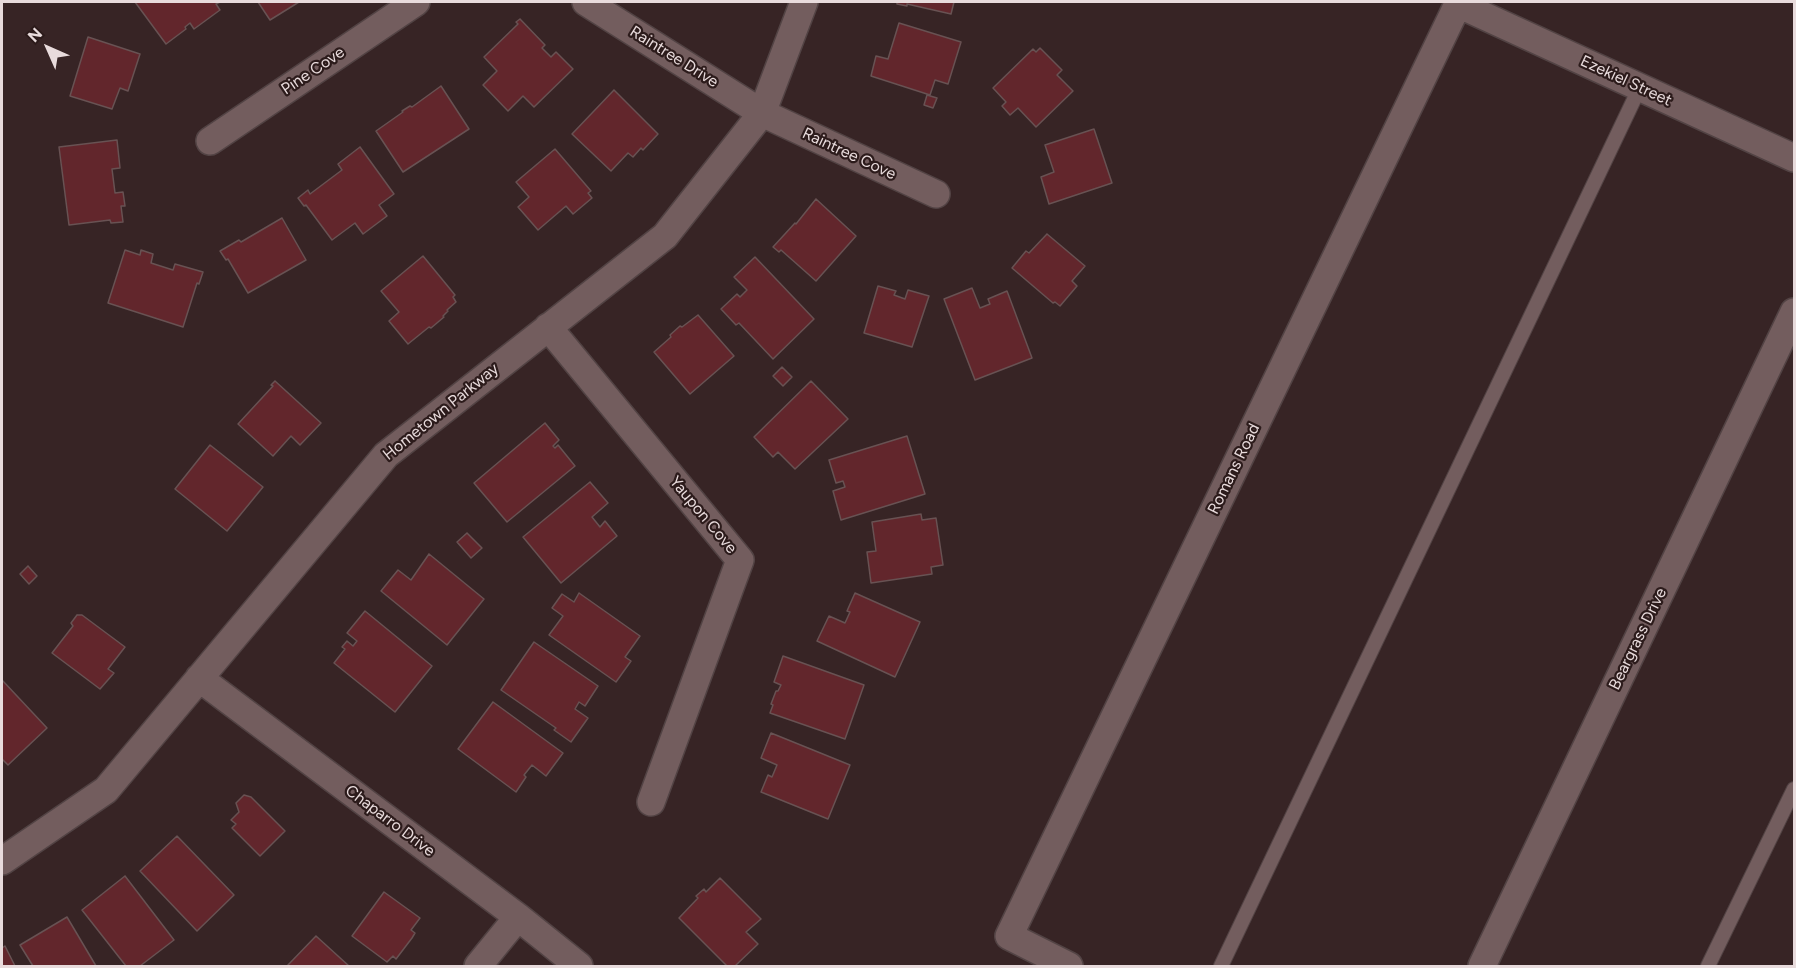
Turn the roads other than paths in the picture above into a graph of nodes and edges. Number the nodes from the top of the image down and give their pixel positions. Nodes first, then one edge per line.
1 (416, 2) edge
2 (586, 2) edge
3 (804, 2) edge
4 (1459, 3) edge
5 (1640, 87) junction
6 (762, 113) junction
7 (210, 141) dead end
8 (1794, 158) edge
9 (936, 194) dead end
10 (1794, 312) edge
11 (548, 327) junction
12 (199, 678) junction
13 (1794, 789) edge
14 (651, 802) dead end
15 (2, 861) edge
16 (518, 917) junction
17 (478, 966) edge
18 (579, 966) edge
19 (1069, 966) edge
20 (1221, 966) edge
21 (1482, 966) edge
22 (1708, 966) edge

1 - 7 street, Pine Cove
2 - 6 street, Raintree Drive
3 - 6 street, Hometown Parkway
4 - 5 street, Ezekiel Street
4 - 19 street, Romans Road
5 - 8 street, Ezekiel Street
5 - 20 lane
6 - 9 street, Raintree Cove
6 - 11 street, Hometown Parkway
10 - 21 street, Beargrass Drive
11 - 12 street, Hometown Parkway
11 - 14 street, Yaupon Cove
12 - 15 street, Hometown Parkway
12 - 16 street, Chaparro Drive
13 - 22 lane
16 - 17 street
16 - 18 street, Chaparro Drive

